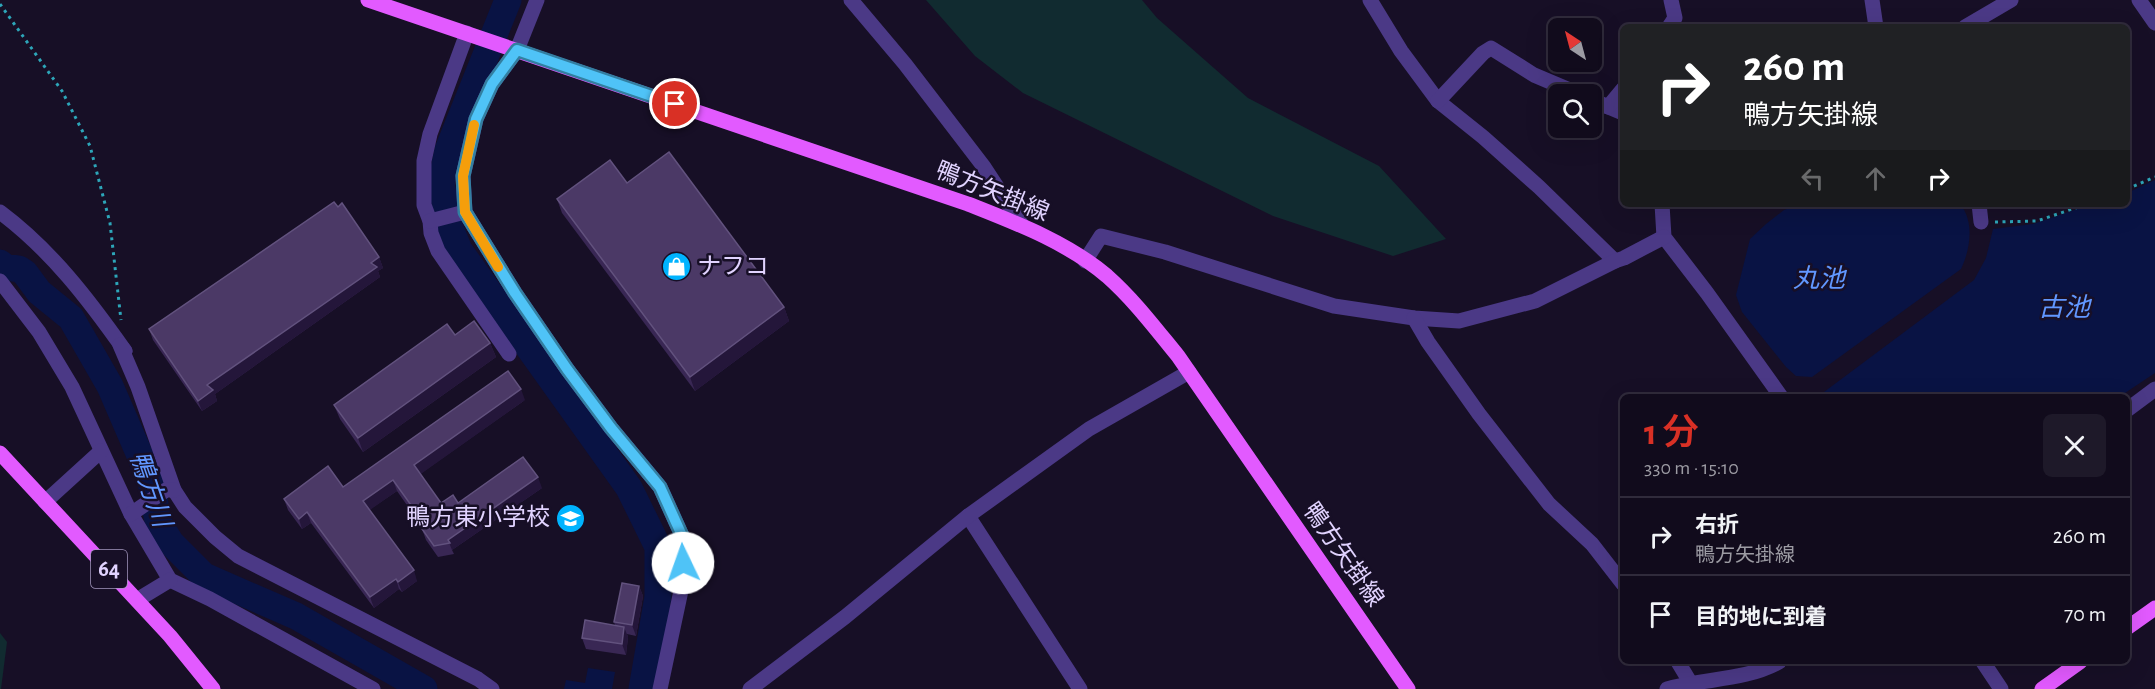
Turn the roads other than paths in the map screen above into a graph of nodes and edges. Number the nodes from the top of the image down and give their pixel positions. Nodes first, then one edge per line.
1 (368, 0) edge
2 (537, 0) edge
3 (851, 0) edge
4 (1370, 0) edge
5 (1671, 0) edge
6 (1872, 0) edge
7 (2011, 0) edge
8 (2139, 0) edge
9 (2155, 23) edge
10 (1672, 24) edge
11 (1876, 24) edge
12 (1970, 24) edge
13 (473, 35) junction
14 (513, 49) junction
15 (1555, 84) edge
16 (1620, 92) edge
17 (1438, 101) junction
18 (1602, 104) edge
19 (1608, 106) junction
20 (1620, 112) edge
21 (1662, 207) edge
22 (1979, 207) edge
23 (0, 212) edge
24 (465, 212) junction
25 (430, 221) junction
26 (1981, 222) road end
27 (1022, 225) junction
28 (1664, 237) junction
29 (1085, 261) junction
30 (1615, 261) junction
31 (0, 281) edge
32 (1414, 318) junction
33 (508, 354) dead end
34 (1189, 372) junction
35 (2155, 389) edge
36 (1779, 394) edge
37 (2130, 408) edge
38 (101, 451) junction
39 (0, 453) edge
40 (170, 490) junction
41 (45, 502) junction
42 (131, 514) junction
43 (968, 516) junction
44 (170, 580) junction
45 (1620, 580) edge
46 (137, 600) junction
47 (2155, 608) edge
48 (2130, 626) edge
49 (1679, 664) edge
50 (1775, 664) edge
51 (1984, 664) edge
52 (2077, 664) edge
53 (1690, 682) junction
54 (213, 689) edge
55 (373, 689) edge
56 (492, 689) edge
57 (660, 689) edge
58 (750, 689) edge
59 (1080, 689) edge
60 (1408, 689) edge
61 (1667, 689) edge
62 (2001, 689) edge
63 (2042, 689) edge

1 - 13 main road, 鴨方矢掛線
2 - 14 street
3 - 27 street
4 - 17 street
5 - 10 street
6 - 11 street
7 - 12 street
8 - 9 street
13 - 14 main road, 鴨方矢掛線
13 - 25 street
14 - 24 street
14 - 27 main road, 鴨方矢掛線
15 - 17 street
16 - 19 street
17 - 30 street
18 - 19 street
19 - 20 street
21 - 28 street
22 - 26 street
23 - 40 street
24 - 25 street
24 - 57 street
25 - 33 street
27 - 29 main road, 鴨方矢掛線
28 - 30 street
28 - 36 street
29 - 32 street
29 - 34 main road, 鴨方矢掛線
30 - 32 street
31 - 38 street
32 - 45 street
34 - 43 street
34 - 60 main road, 鴨方矢掛線
35 - 37 street
38 - 41 street
38 - 42 street
39 - 41 main road, 64
40 - 42 street
40 - 56 street
41 - 46 main road, 64
42 - 44 street
43 - 58 street
43 - 59 street
44 - 46 street
44 - 55 street
46 - 54 main road, 64
47 - 48 main road
49 - 53 street
50 - 53 street
51 - 62 street
52 - 63 main road
53 - 61 street

